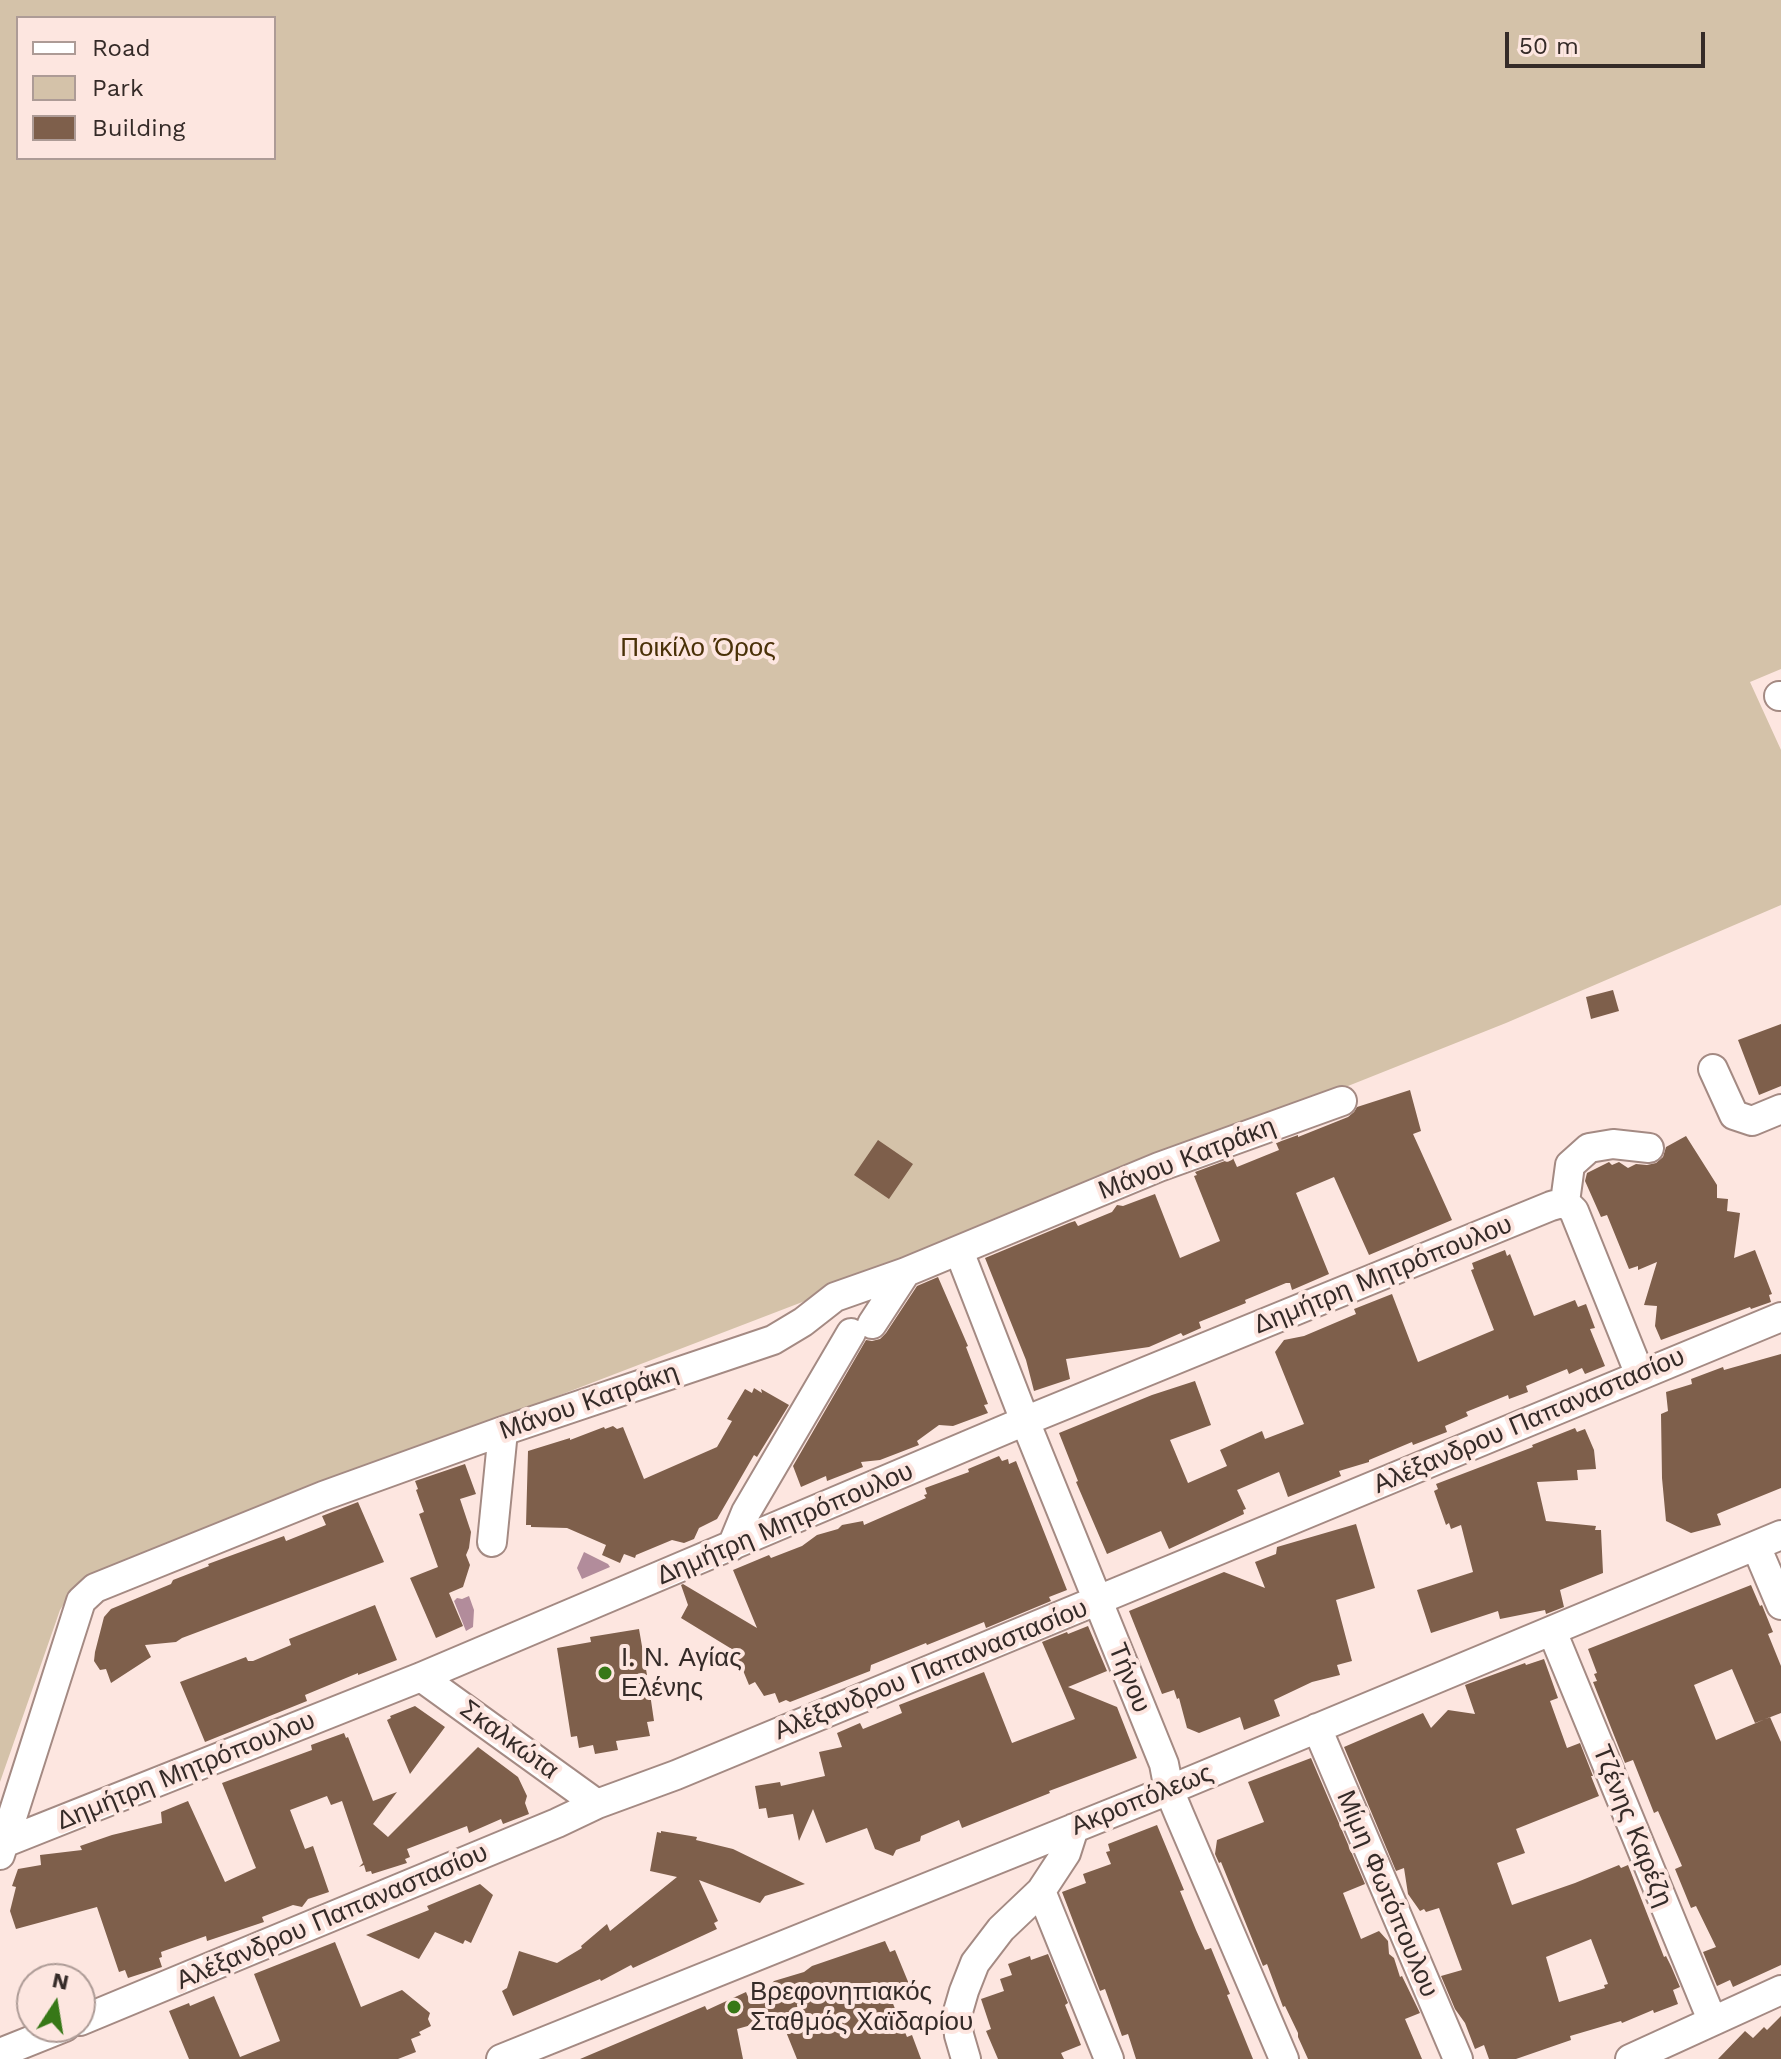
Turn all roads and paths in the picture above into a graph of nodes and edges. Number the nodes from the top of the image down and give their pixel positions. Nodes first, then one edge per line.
1 (1713, 1069) dead end
2 (1342, 1101) dead end
3 (1781, 1109) edge
4 (1649, 1148) dead end
5 (1565, 1202) junction
6 (959, 1251) junction
7 (906, 1272) junction
8 (1781, 1317) edge
9 (1640, 1375) junction
10 (1025, 1421) junction
11 (503, 1431) junction
12 (1768, 1541) edge
13 (492, 1542) dead end
14 (732, 1546) junction
15 (1097, 1601) junction
16 (1781, 1605) edge
17 (1552, 1631) junction
18 (421, 1677) junction
19 (1317, 1728) junction
20 (1169, 1790) junction
21 (597, 1804) junction
22 (1074, 1828) junction
23 (2, 1850) edge
24 (1041, 1891) junction
25 (1781, 1990) edge
26 (96, 2014) edge
27 (1712, 2020) junction
28 (25, 2043) edge
29 (0, 2053) edge
30 (501, 2059) edge
31 (966, 2059) edge
32 (1109, 2059) edge
33 (1284, 2059) edge
34 (1458, 2059) edge
35 (1630, 2059) edge

1 - 3 street
2 - 6 street, Μάνου Κατράκη
4 - 5 street
5 - 9 street
5 - 10 street, Δημήτρη Μητρόπουλου
6 - 7 street, Μάνου Κατράκη
6 - 10 street, Τήνου
7 - 11 street, Μάνου Κατράκη
7 - 14 street
8 - 9 street, Αλέξανδρου Παπαναστασίου
9 - 15 street, Αλέξανδρου Παπαναστασίου
10 - 14 street, Δημήτρη Μητρόπουλου
10 - 15 street, Τήνου
11 - 13 street
11 - 23 street, Μάνου Κατράκη
12 - 16 street
12 - 17 street, Ακροπόλεως
14 - 18 street, Δημήτρη Μητρόπουλου
15 - 20 street, Τήνου
15 - 21 street, Αλέξανδρου Παπαναστασίου
17 - 19 street, Ακροπόλεως
17 - 27 street, Τζένης Καρέζη
18 - 21 street, Σκαλκώτα
18 - 23 street, Δημήτρη Μητρόπουλου
19 - 20 street, Ακροπόλεως
19 - 34 street, Μίμη Φωτόπουλου
20 - 22 street, Ακροπόλεως
20 - 33 street, Τήνου
21 - 26 street, Αλέξανδρου Παπαναστασίου
22 - 24 street
22 - 30 street, Ακροπόλεως
24 - 31 street
24 - 32 street
25 - 27 street
27 - 35 street
28 - 29 street

